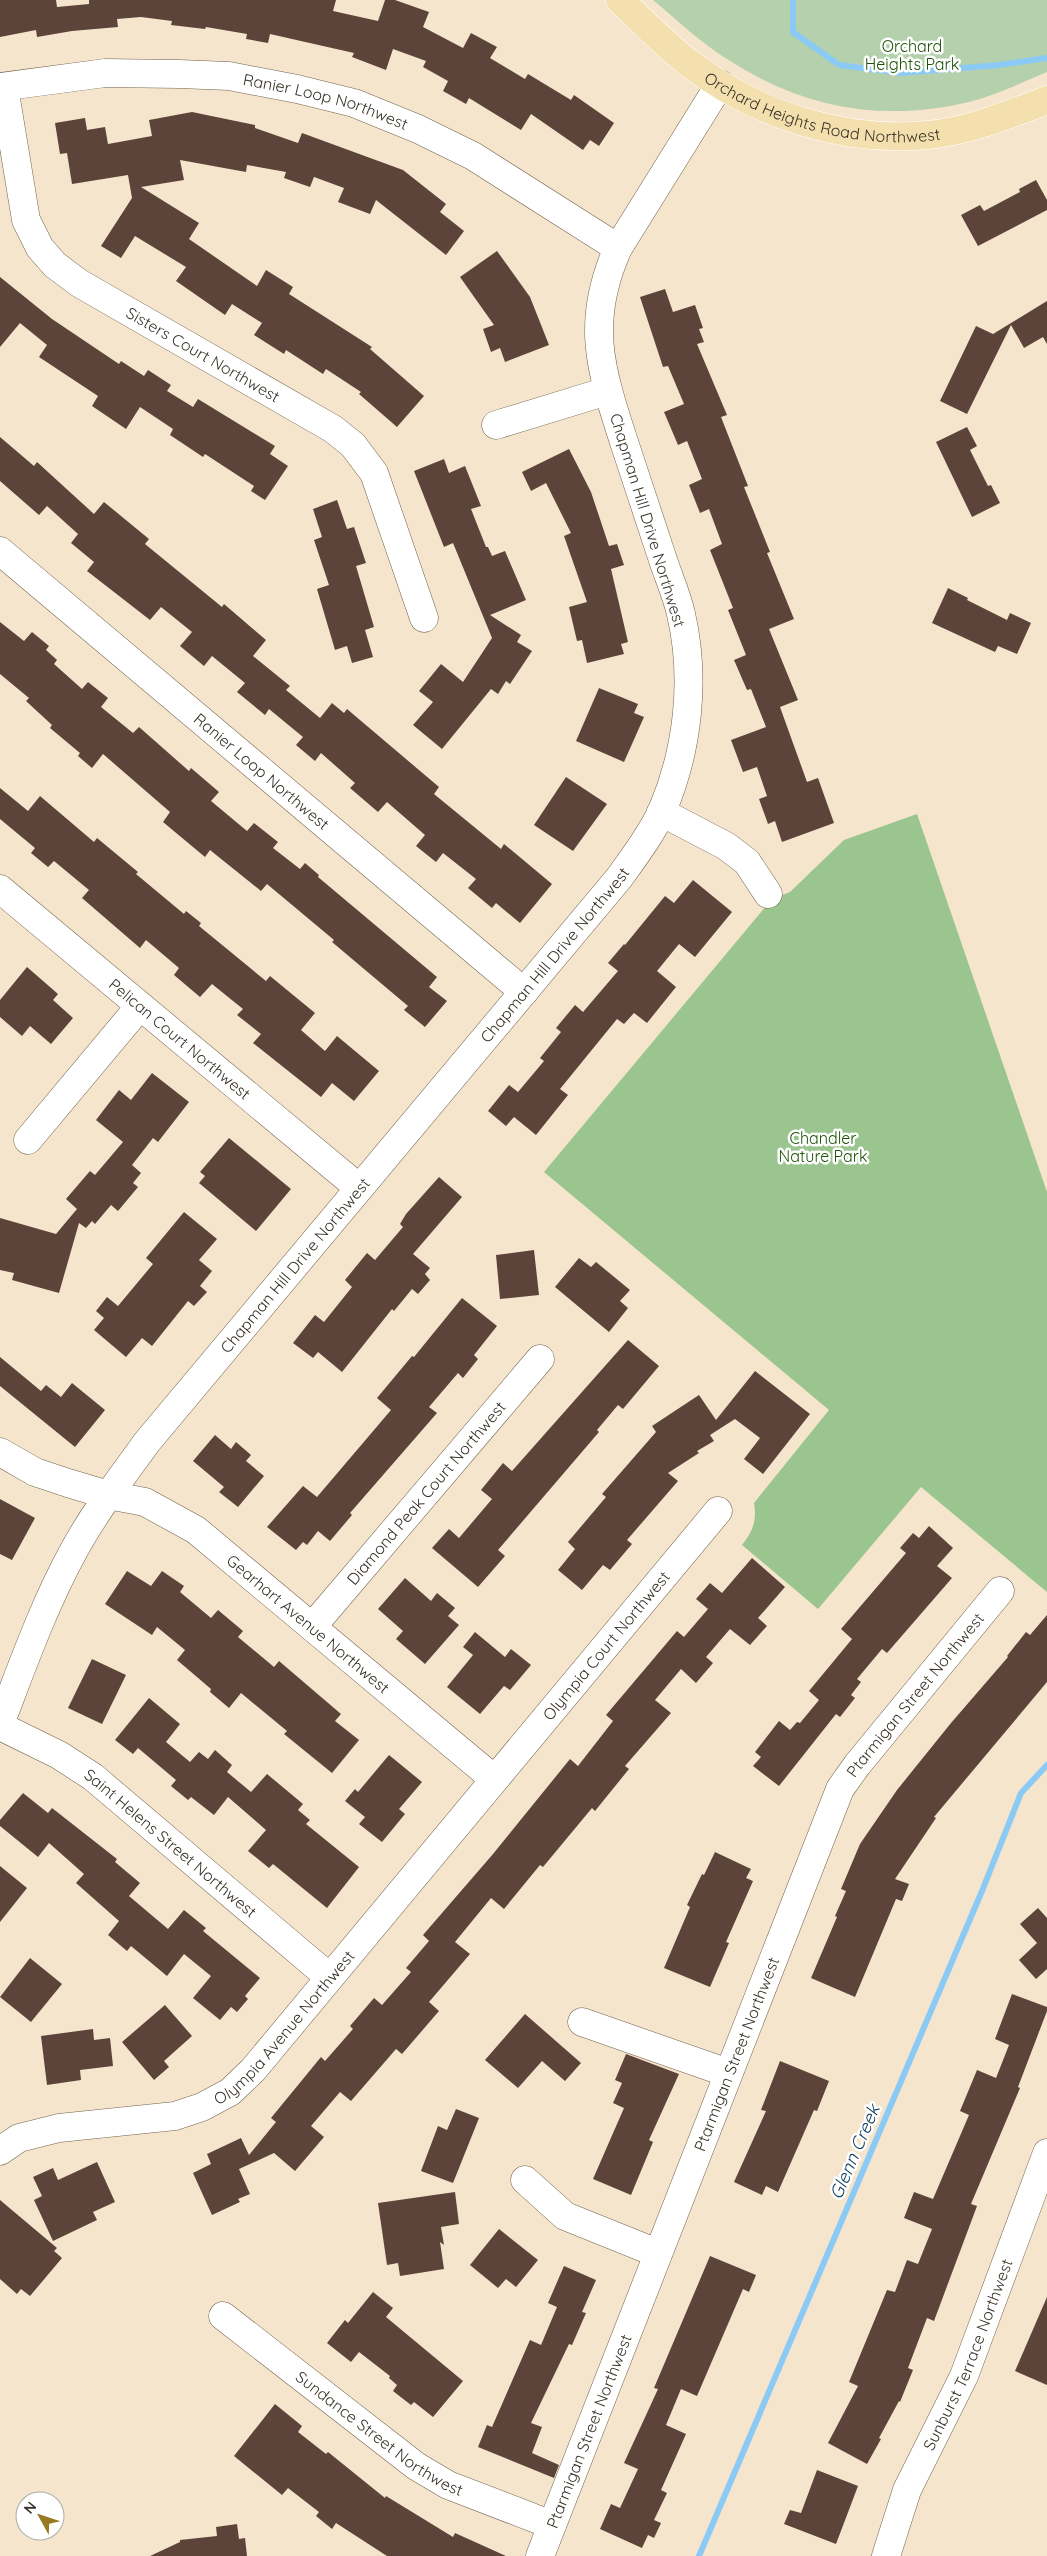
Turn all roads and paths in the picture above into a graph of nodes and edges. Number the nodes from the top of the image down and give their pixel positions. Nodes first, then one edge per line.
1 (620, 0) edge
2 (720, 84) junction
3 (2, 87) edge
4 (1047, 100) edge
5 (618, 248) junction
6 (607, 391) junction
7 (496, 425) dead end
8 (0, 551) edge
9 (424, 618) dead end
10 (661, 812) junction
11 (0, 889) edge
12 (768, 894) dead end
13 (524, 992) junction
14 (140, 1006) junction
15 (28, 1140) dead end
16 (359, 1188) junction
17 (540, 1359) dead end
18 (0, 1452) edge
19 (108, 1495) junction
20 (718, 1511) dead end
21 (1000, 1591) dead end
22 (312, 1628) junction
23 (0, 1725) edge
24 (494, 1779) junction
25 (329, 1977) junction
26 (582, 2022) dead end
27 (728, 2074) junction
28 (0, 2151) edge
29 (1047, 2153) edge
30 (525, 2180) dead end
31 (1040, 2192) edge
32 (657, 2253) junction
33 (223, 2316) dead end
34 (552, 2524) junction
35 (540, 2556) edge
36 (886, 2556) edge

1 - 2 main road, Orchard Heights Road Northwest
2 - 4 main road, Orchard Heights Road Northwest
2 - 5 street, Chapman Hill Drive Northwest
3 - 5 street, Ranier Loop Northwest
3 - 9 street, Sisters Court Northwest
5 - 6 street, Chapman Hill Drive Northwest
6 - 7 street
6 - 10 street, Chapman Hill Drive Northwest
8 - 13 street, Ranier Loop Northwest
10 - 12 street
10 - 13 street, Chapman Hill Drive Northwest
11 - 14 street, Pelican Court Northwest
13 - 16 street, Chapman Hill Drive Northwest
14 - 15 street
14 - 16 street, Pelican Court Northwest
16 - 19 street, Chapman Hill Drive Northwest
17 - 22 street, Diamond Peak Court Northwest
18 - 19 street, Gearhart Avenue Northwest
19 - 22 street, Gearhart Avenue Northwest
19 - 23 street, Chapman Hill Drive Northwest
20 - 24 street, Olympia Court Northwest
21 - 27 street, Ptarmigan Street Northwest
22 - 24 street, Gearhart Avenue Northwest
23 - 25 street, Saint Helens Street Northwest
24 - 25 street, Olympia Avenue Northwest
25 - 28 street, Olympia Avenue Northwest
26 - 27 street
27 - 32 street, Ptarmigan Street Northwest
29 - 31 street, Sunburst Terrace Northwest
30 - 32 street
31 - 36 street, Sunburst Terrace Northwest
32 - 34 street, Ptarmigan Street Northwest
33 - 34 street, Sundance Street Northwest
34 - 35 street, Ptarmigan Street Northwest

